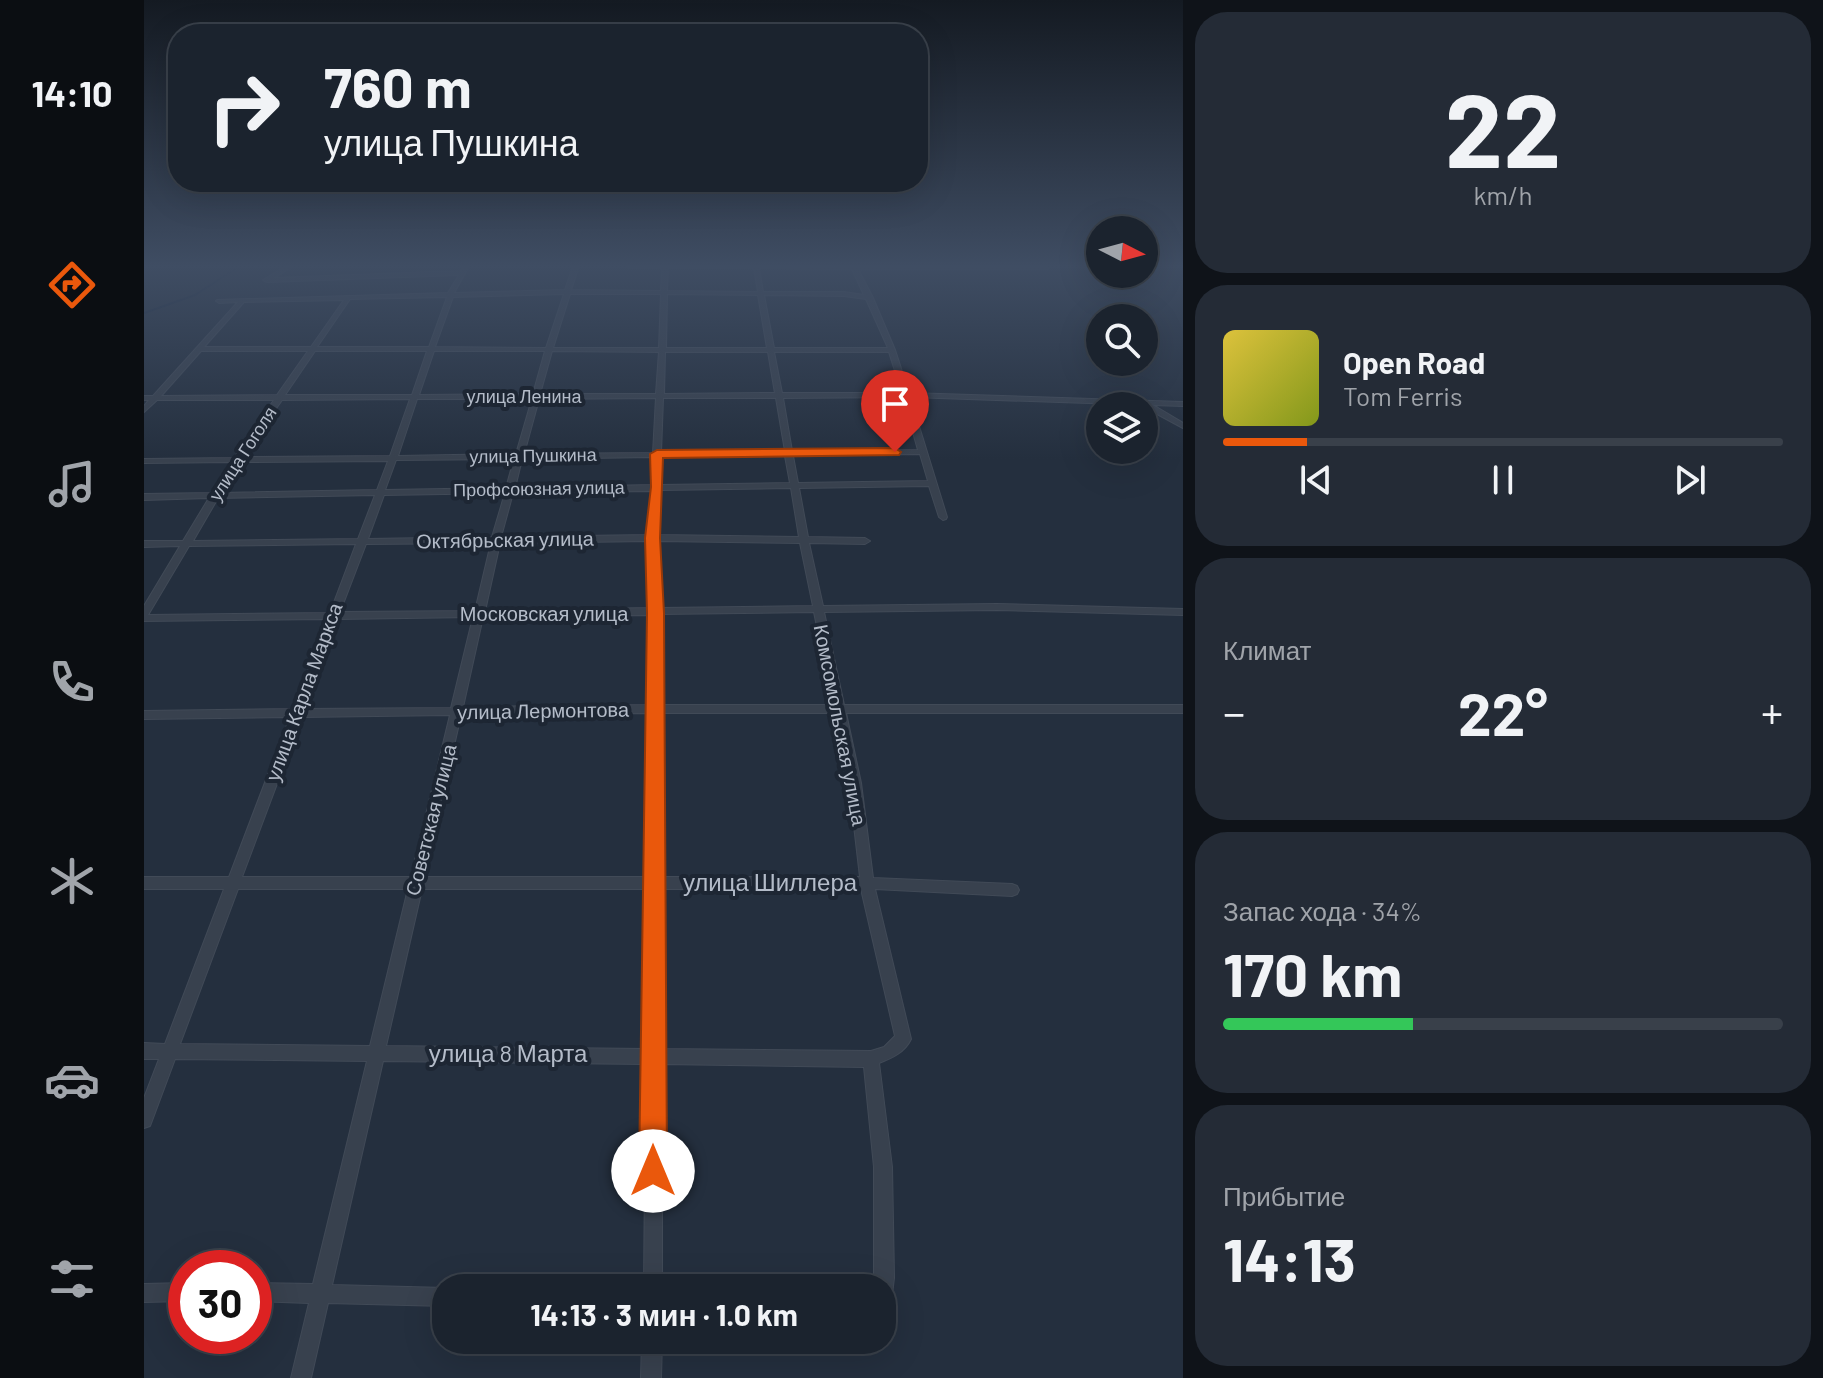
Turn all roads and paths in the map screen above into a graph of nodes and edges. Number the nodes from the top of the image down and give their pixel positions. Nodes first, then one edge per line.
1 (216, 330) edge
2 (326, 330) edge
3 (438, 330) edge
4 (555, 330) edge
5 (664, 330) edge
6 (768, 330) edge
7 (884, 330) edge
8 (314, 348) junction
9 (200, 349) junction
10 (432, 349) junction
11 (549, 349) junction
12 (664, 349) junction
13 (771, 349) junction
14 (892, 350) junction
15 (904, 395) junction
16 (536, 396) junction
17 (660, 396) junction
18 (778, 396) junction
19 (414, 397) junction
20 (144, 398) edge
21 (155, 398) junction
22 (280, 398) junction
23 (1086, 401) edge
24 (1158, 403) edge
25 (1183, 404) edge
26 (144, 410) edge
27 (1158, 412) edge
28 (1183, 426) edge
29 (921, 452) junction
30 (657, 454) junction
31 (788, 454) junction
32 (393, 457) junction
33 (519, 457) junction
34 (237, 459) junction
35 (144, 461) edge
36 (933, 483) junction
37 (794, 485) junction
38 (658, 487) junction
39 (511, 489) junction
40 (381, 491) junction
41 (217, 495) junction
42 (144, 497) edge
43 (943, 517) dead end
44 (653, 538) junction
45 (804, 539) junction
46 (496, 540) junction
47 (361, 541) junction
48 (865, 541) dead end
49 (144, 544) edge
50 (186, 544) junction
51 (819, 611) junction
52 (1183, 612) edge
53 (655, 613) junction
54 (481, 614) junction
55 (144, 616) edge
56 (333, 616) junction
57 (655, 709) junction
58 (838, 709) junction
59 (1183, 709) edge
60 (297, 712) junction
61 (456, 712) junction
62 (144, 715) edge
63 (144, 883) edge
64 (233, 883) junction
65 (653, 883) junction
66 (867, 883) junction
67 (415, 884) junction
68 (1012, 890) dead end
69 (144, 1051) edge
70 (170, 1051) junction
71 (375, 1053) junction
72 (653, 1055) junction
73 (871, 1059) junction
74 (144, 1120) edge
75 (653, 1274) edge
76 (885, 1274) edge
77 (168, 1292) edge
78 (272, 1292) edge
79 (322, 1292) junction
80 (144, 1293) edge
81 (432, 1296) edge
82 (652, 1354) edge
83 (301, 1378) edge
84 (651, 1378) edge

1 - 9 street
2 - 8 street, улица Гоголя
3 - 10 street, улица Карла Маркса
4 - 11 street, Советская улица
5 - 12 street
6 - 13 street, Комсомольская улица
7 - 14 street
8 - 9 street
8 - 10 street
8 - 22 street, улица Гоголя
9 - 21 street
10 - 11 street
10 - 19 street, улица Карла Маркса
11 - 12 street
11 - 16 street, Советская улица
12 - 13 street
12 - 17 street
13 - 14 street
13 - 18 street, Комсомольская улица
14 - 15 street
15 - 18 street, улица Ленина
15 - 23 street, улица Ленина
15 - 29 street
16 - 17 street, улица Ленина
16 - 19 street, улица Ленина
16 - 33 street, Советская улица
17 - 18 street, улица Ленина
17 - 30 street
18 - 31 street, Комсомольская улица
19 - 22 street, улица Ленина
19 - 32 street, улица Карла Маркса
20 - 21 street, улица Ленина
21 - 22 street, улица Ленина
21 - 26 street
22 - 34 street, улица Гоголя
24 - 25 street, улица Ленина
27 - 28 street
29 - 31 street, улица Пушкина
29 - 36 street
30 - 31 street, улица Пушкина
30 - 33 street, улица Пушкина
30 - 38 street
31 - 37 street, Комсомольская улица
32 - 33 street, улица Пушкина
32 - 34 street, улица Пушкина
32 - 40 street, улица Карла Маркса
33 - 39 street, Советская улица
34 - 35 street, улица Пушкина
34 - 41 street, улица Гоголя
36 - 37 street, Профсоюзная улица
36 - 43 street
37 - 38 street, Профсоюзная улица
37 - 45 street, Комсомольская улица
38 - 39 street, Профсоюзная улица
38 - 44 street
39 - 40 street, Профсоюзная улица
39 - 46 street, Советская улица
40 - 41 street, Профсоюзная улица
40 - 47 street, улица Карла Маркса
41 - 42 street, Профсоюзная улица
41 - 50 street, улица Гоголя
44 - 45 street, Октябрьская улица
44 - 46 street, Октябрьская улица
44 - 53 street
45 - 48 street, Октябрьская улица
45 - 51 street, Комсомольская улица
46 - 47 street, Октябрьская улица
46 - 54 street, Советская улица
47 - 50 street, Октябрьская улица
47 - 56 street, улица Карла Маркса
49 - 50 street, Октябрьская улица
50 - 55 street, улица Гоголя
51 - 52 street, Московская улица
51 - 53 street, Московская улица
51 - 58 street, Комсомольская улица
53 - 54 street, Московская улица
53 - 57 street
54 - 56 street, Московская улица
54 - 61 street, Советская улица
55 - 56 street, Московская улица
56 - 60 street, улица Карла Маркса
57 - 58 street, улица Лермонтова
57 - 61 street, улица Лермонтова
57 - 65 street
58 - 59 street, улица Лермонтова
58 - 66 street, Комсомольская улица
60 - 61 street, улица Лермонтова
60 - 62 street, улица Лермонтова
60 - 64 street, улица Карла Маркса
61 - 67 street, Советская улица
63 - 64 street, улица Шиллера
64 - 67 street, улица Шиллера
64 - 70 street, улица Карла Маркса
65 - 66 street, улица Шиллера
65 - 67 street, улица Шиллера
65 - 72 street
66 - 68 street, улица Шиллера
66 - 73 street, Комсомольская улица
67 - 71 street, Советская улица
69 - 70 street, улица 8 Марта
70 - 71 street, улица 8 Марта
70 - 74 street, улица Карла Маркса
71 - 72 street, улица 8 Марта
71 - 79 street, Советская улица
72 - 73 street, улица 8 Марта
72 - 75 street
73 - 76 street
77 - 80 street
78 - 79 street
79 - 81 street
79 - 83 street, Советская улица
82 - 84 street

